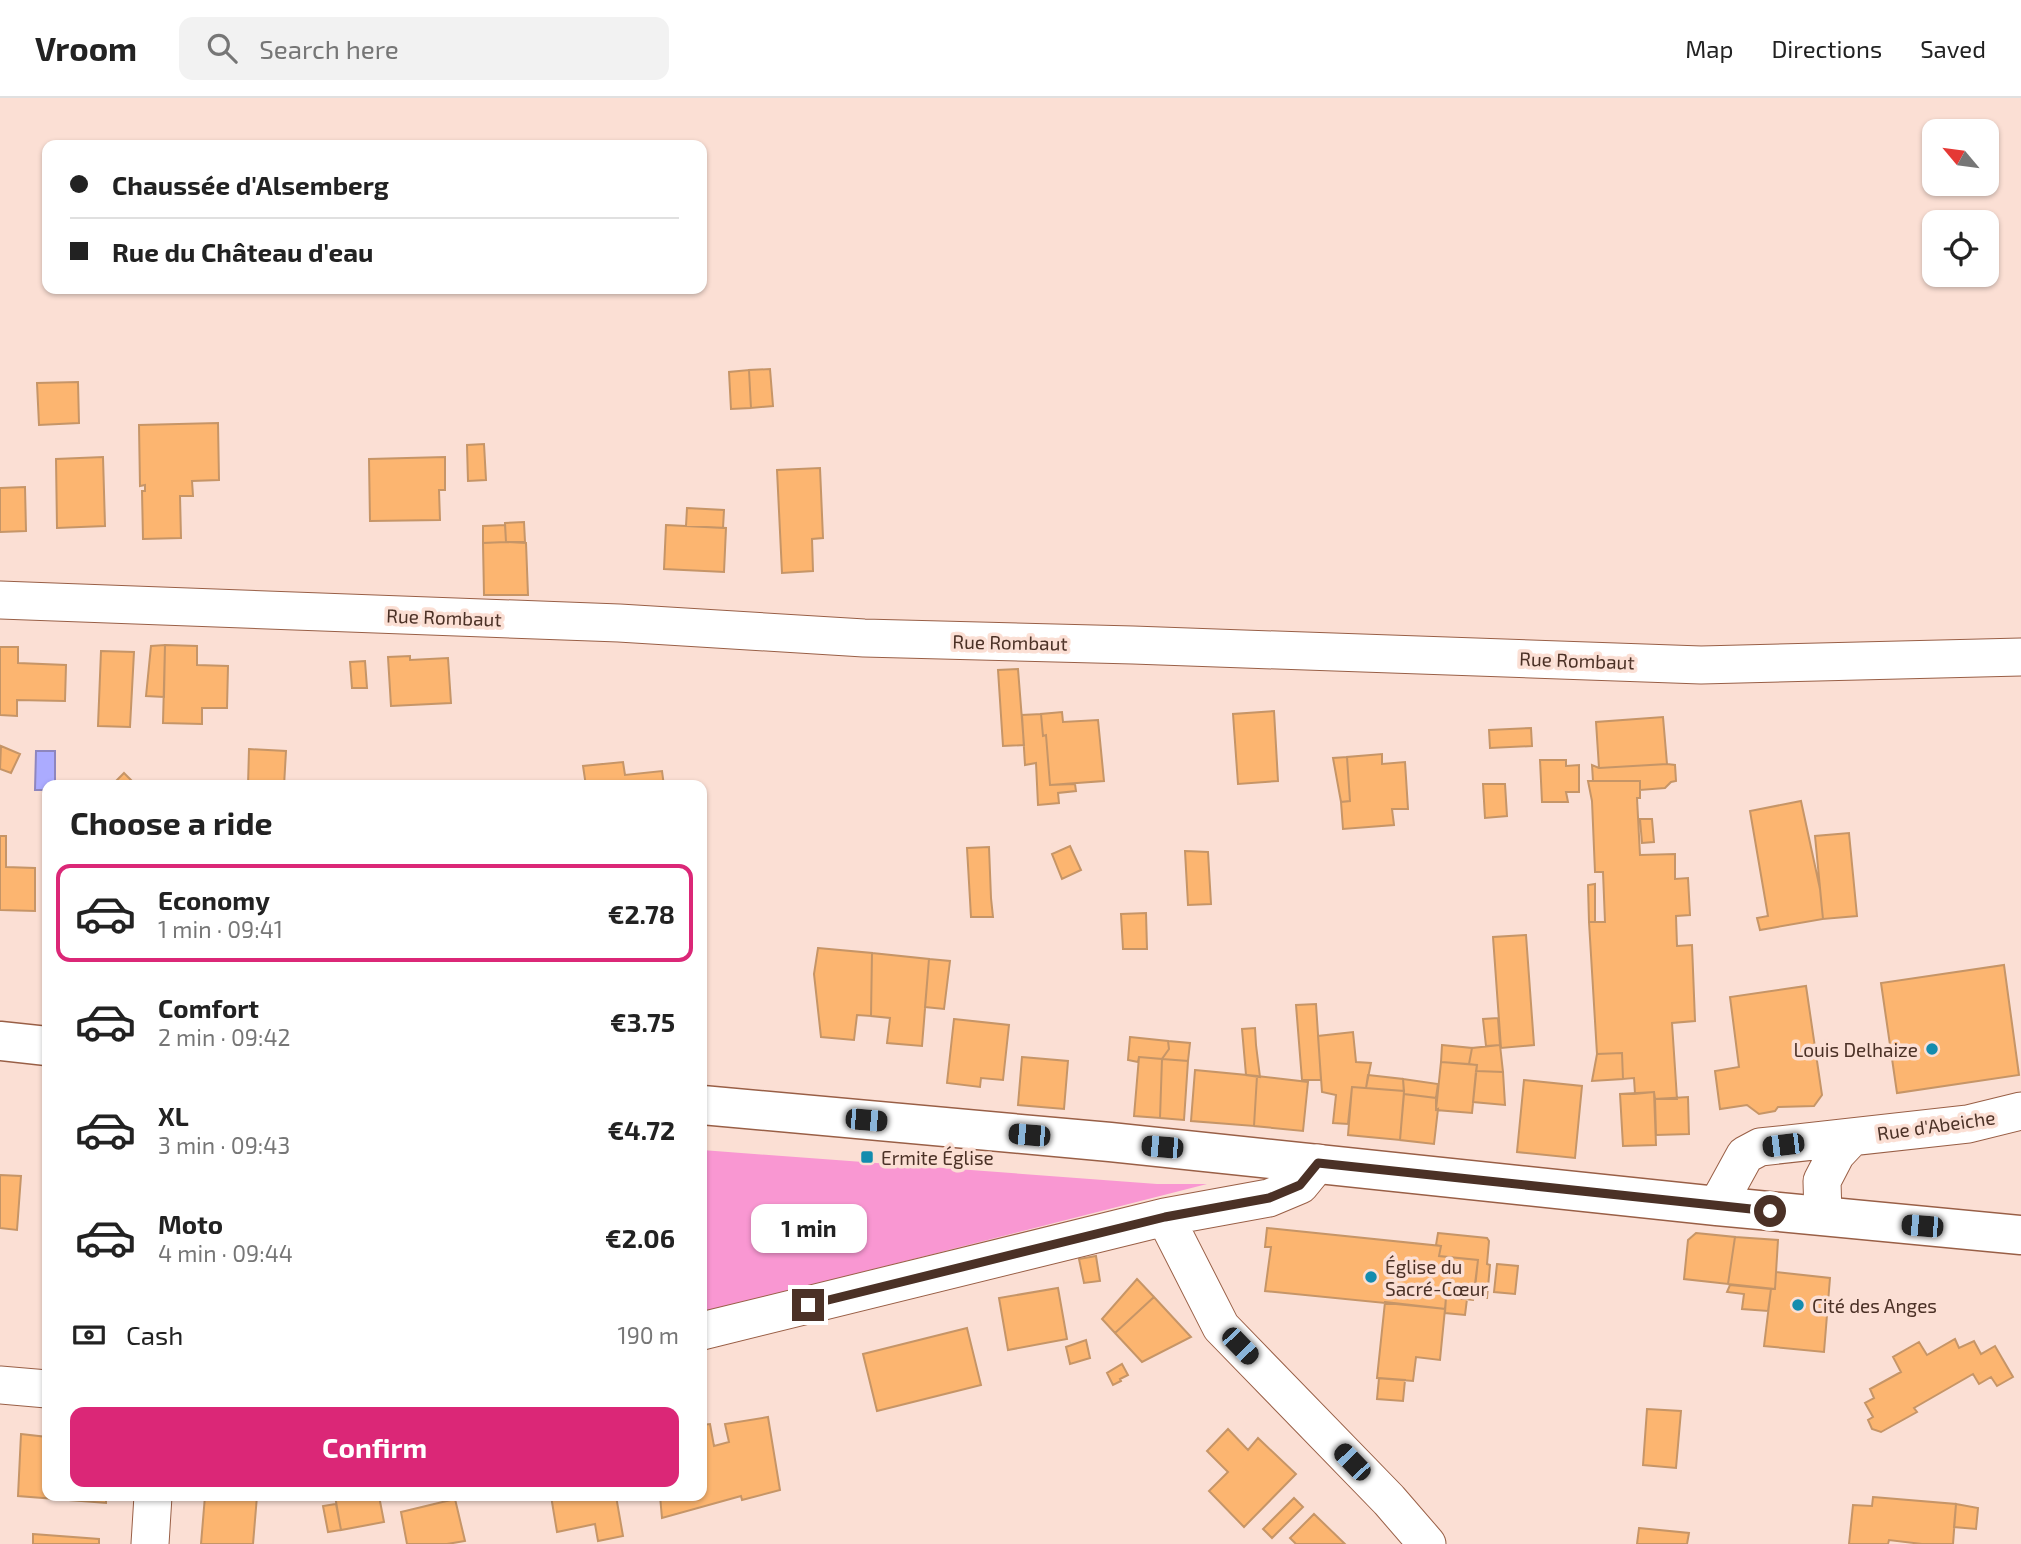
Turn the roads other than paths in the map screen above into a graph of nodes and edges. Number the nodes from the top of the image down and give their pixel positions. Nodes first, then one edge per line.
1 (0, 600) edge
2 (2021, 657) edge
3 (0, 1041) edge
4 (42, 1045) edge
5 (707, 1105) edge
6 (2021, 1111) edge
7 (1852, 1137) junction
8 (1318, 1163) junction
9 (1717, 1206) junction
10 (1823, 1216) junction
11 (1165, 1217) junction
12 (2021, 1235) edge
13 (707, 1330) edge
14 (0, 1385) edge
15 (42, 1389) edge
16 (152, 1501) edge
17 (150, 1544) edge
18 (1427, 1544) edge

1 - 2 street, Rue Rombaut
3 - 4 main road
5 - 8 main road
6 - 7 street, Rue d'Abeiche
7 - 9 street, Rue d'Abeiche
7 - 10 street, Rue d'Abeiche
8 - 9 main road
8 - 11 street
9 - 10 main road
10 - 12 main road
11 - 13 street
11 - 18 street
14 - 15 street
16 - 17 street

